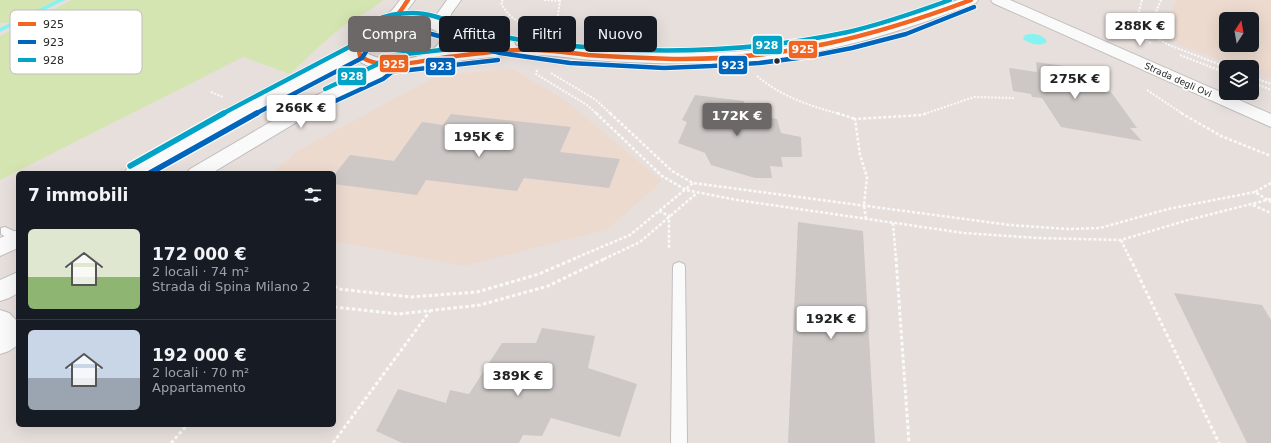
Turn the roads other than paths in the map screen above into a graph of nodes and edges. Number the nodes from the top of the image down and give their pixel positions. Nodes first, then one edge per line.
1 (408, 0) edge
2 (454, 0) edge
3 (971, 0) edge
4 (998, 0) edge
5 (395, 16) edge
6 (444, 16) edge
7 (518, 51) edge
8 (356, 52) edge
9 (359, 52) edge
10 (440, 52) edge
11 (555, 52) edge
12 (418, 61) junction
13 (389, 64) junction
14 (1271, 121) edge
15 (138, 171) edge
16 (200, 171) edge
17 (678, 267) road end
18 (16, 282) edge
19 (0, 292) edge
20 (679, 443) edge

1 - 5 street
2 - 6 street
3 - 11 street
4 - 14 street, Strada degli Ovi
7 - 12 street
8 - 15 street
9 - 13 street
10 - 12 street
12 - 13 street
13 - 16 street
17 - 20 lane
18 - 19 street

